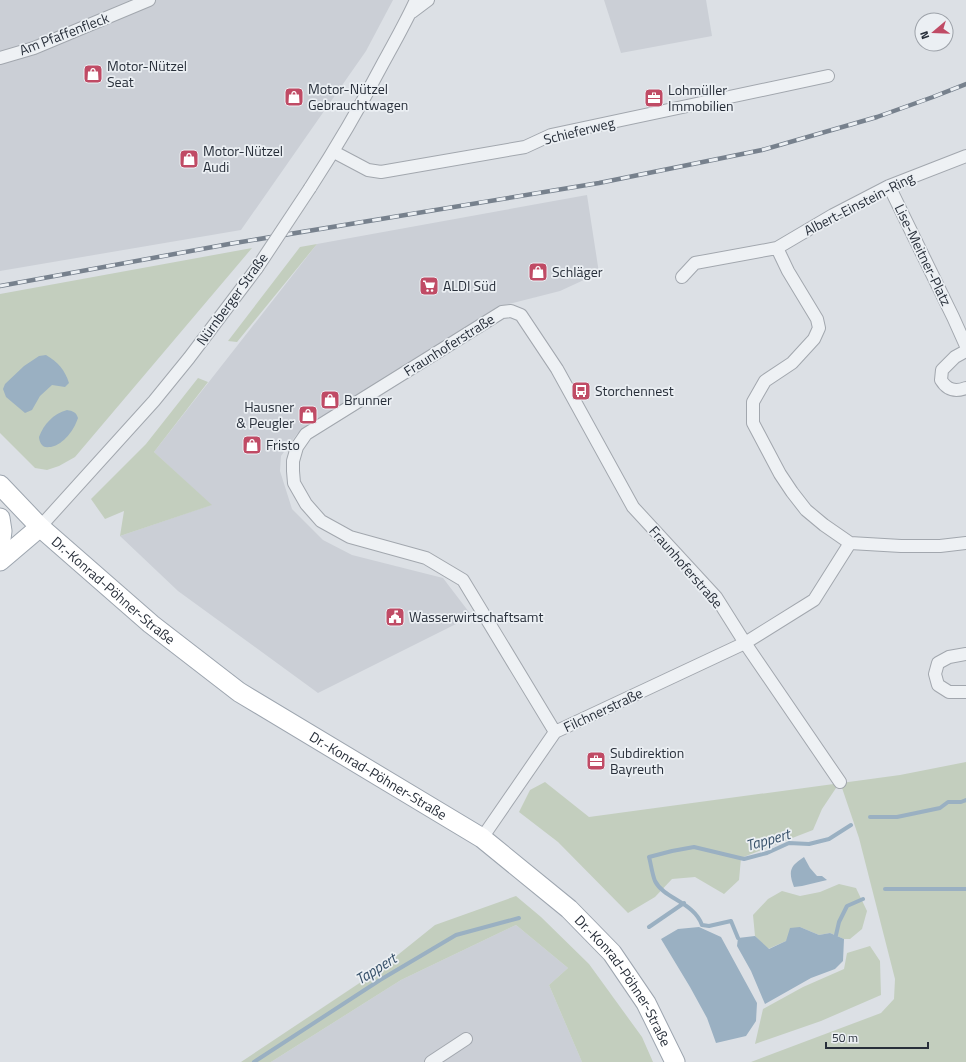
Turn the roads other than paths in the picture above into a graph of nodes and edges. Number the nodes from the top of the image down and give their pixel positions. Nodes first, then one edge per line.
1 (149, 0) edge
2 (416, 0) edge
3 (428, 0) edge
4 (410, 14) junction
5 (0, 58) edge
6 (828, 76) dead end
7 (334, 152) junction
8 (966, 156) edge
9 (889, 186) junction
10 (777, 248) junction
11 (682, 277) dead end
12 (966, 346) edge
13 (966, 351) edge
14 (966, 388) edge
15 (0, 485) edge
16 (0, 518) edge
17 (40, 527) junction
18 (850, 543) junction
19 (966, 543) edge
20 (0, 547) edge
21 (0, 562) edge
22 (745, 643) junction
23 (966, 654) edge
24 (966, 692) edge
25 (555, 732) junction
26 (840, 782) dead end
27 (482, 838) junction
28 (466, 1039) dead end
29 (672, 1058) edge
30 (431, 1062) edge

1 - 5 street, Am Pfaffenfleck
2 - 4 street, Nürnberger Straße
3 - 4 street
4 - 7 street, Nürnberger Straße
6 - 7 street, Schieferweg
7 - 17 street, Nürnberger Straße, bridge
8 - 9 street, Albert-Einstein-Ring
9 - 10 street, Albert-Einstein-Ring
9 - 12 street, Lise-Meitner-Platz
10 - 11 street, Albert-Einstein-Ring
10 - 18 street
13 - 14 street
15 - 17 main road, Dr.-Konrad-Pöhner-Straße
16 - 20 main road
17 - 21 main road, Nürnberger Straße
17 - 27 main road, Dr.-Konrad-Pöhner-Straße
18 - 19 street
18 - 22 street
22 - 25 street, Filchnerstraße
22 - 25 street, Fraunhoferstraße
22 - 26 street, Fraunhoferstraße
23 - 24 street
25 - 27 street, Filchnerstraße
27 - 29 main road, Dr.-Konrad-Pöhner-Straße
28 - 30 street

